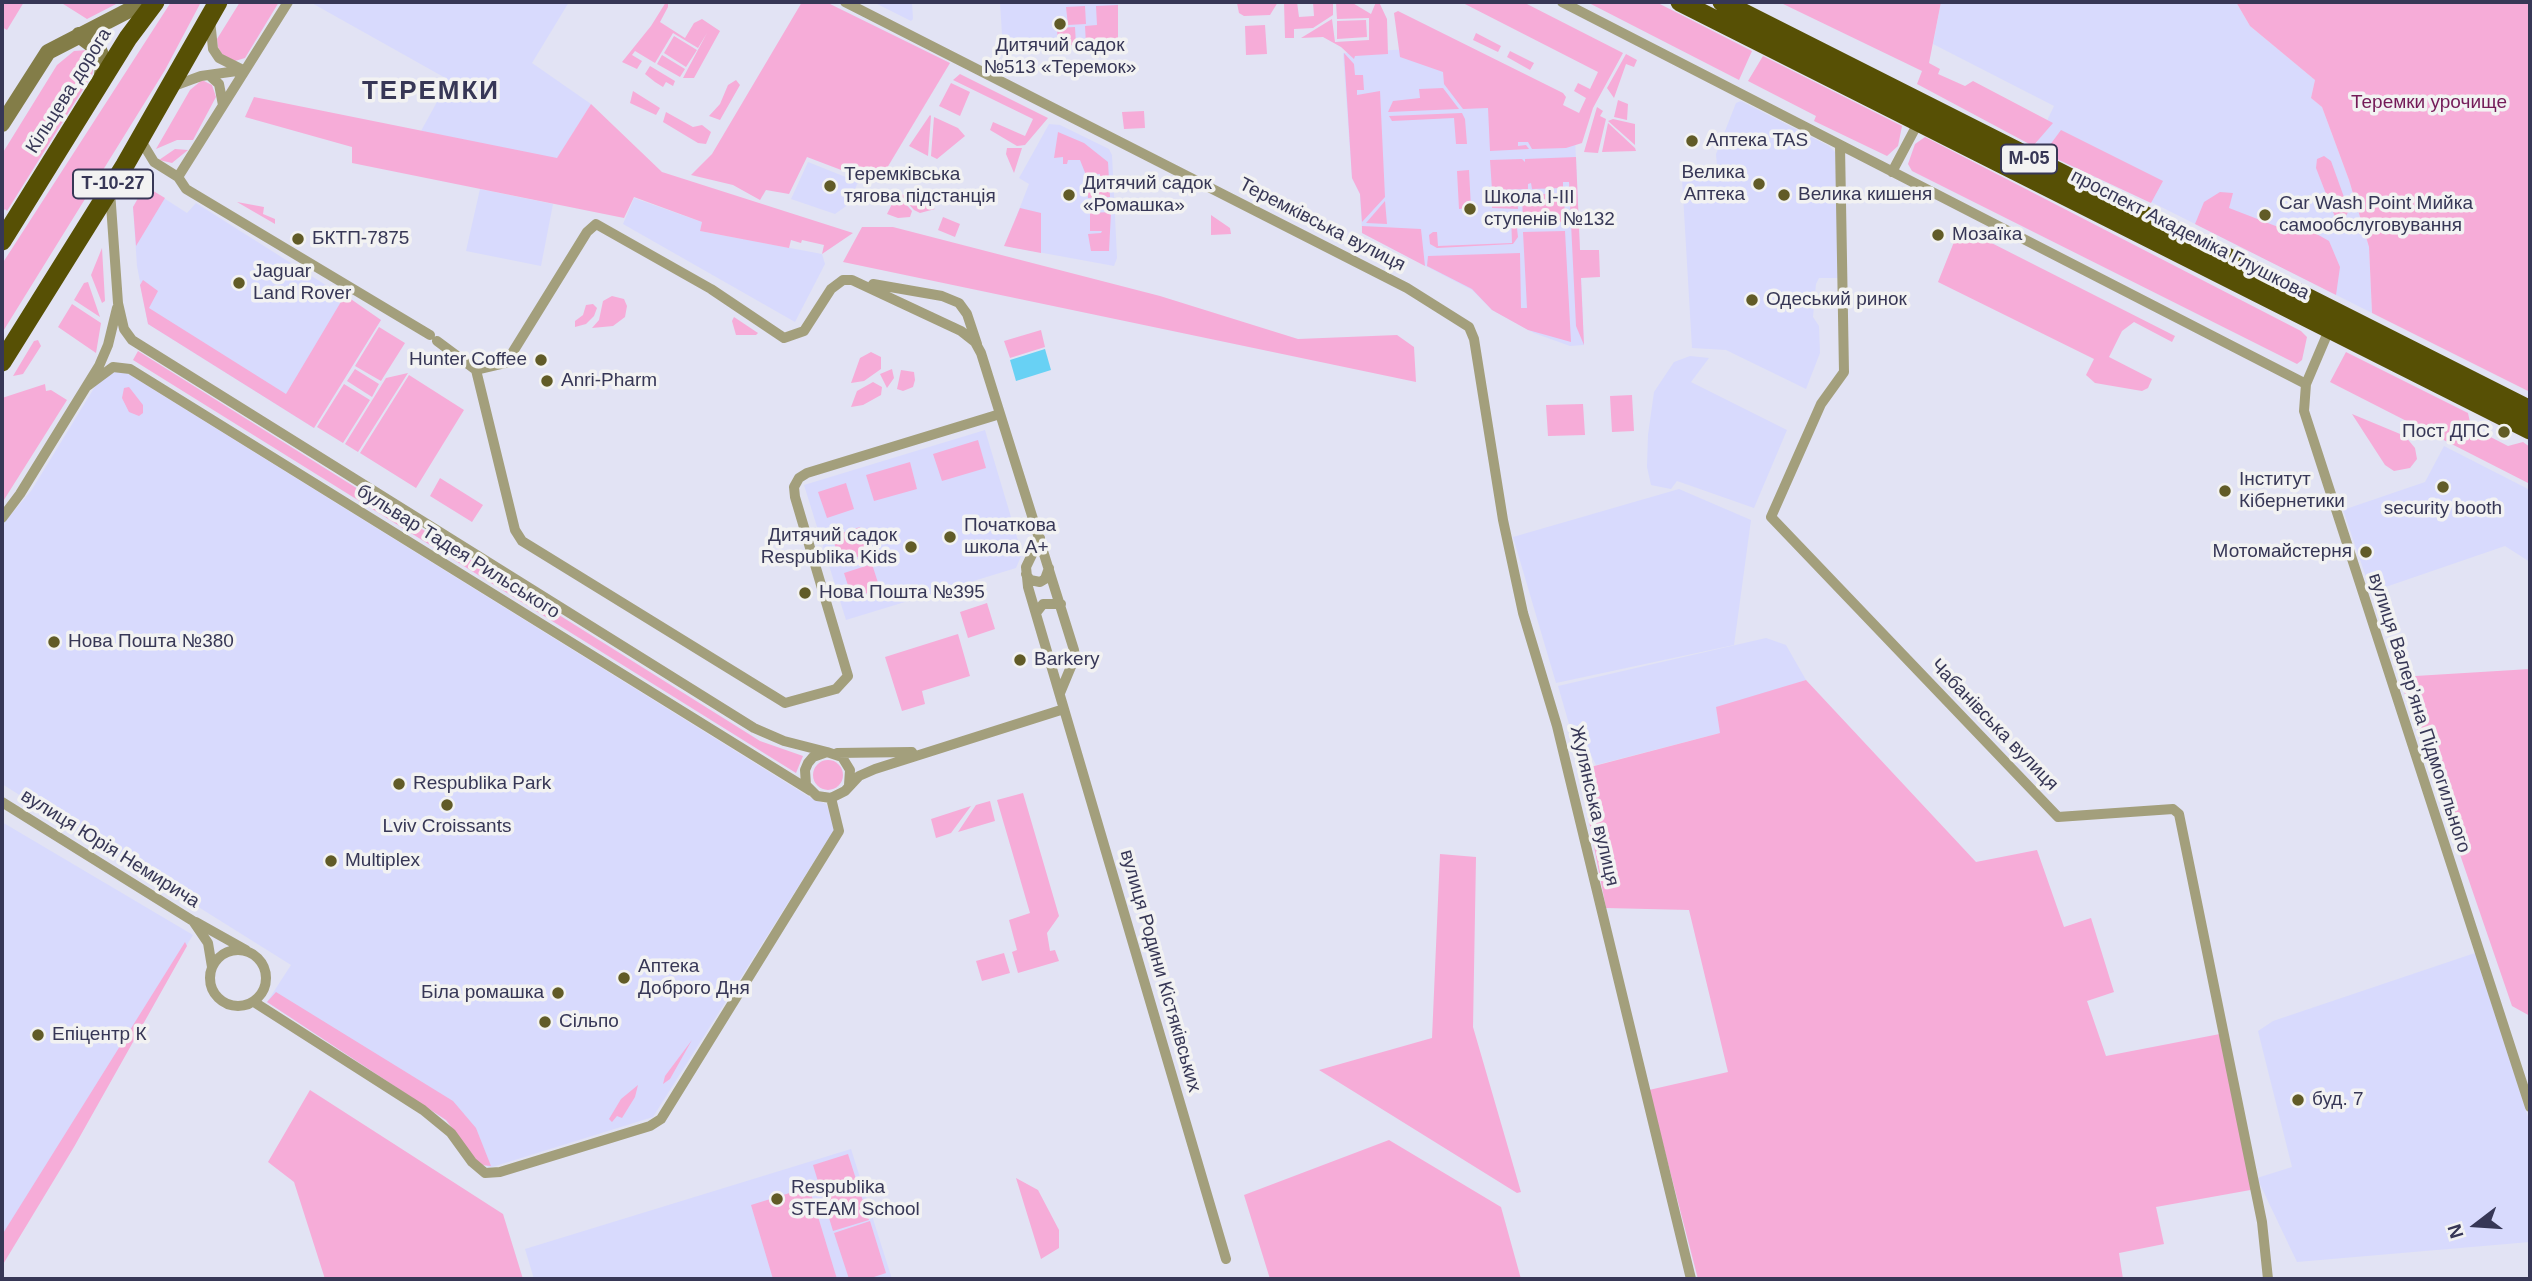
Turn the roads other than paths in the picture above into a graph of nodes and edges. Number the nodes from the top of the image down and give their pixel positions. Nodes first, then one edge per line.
1 (145, 2) edge
2 (155, 2) edge
3 (288, 2) edge
4 (845, 2) edge
5 (1562, 2) edge
6 (1680, 2) edge
7 (1722, 2) edge
8 (214, 9) edge
9 (79, 36) junction
10 (244, 70) junction
11 (209, 75) junction
12 (100, 83) junction
13 (169, 89) junction
14 (223, 105) junction
15 (1918, 123) junction
16 (2, 124) edge
17 (140, 139) junction
18 (1840, 146) junction
19 (1892, 172) junction
20 (178, 177) junction
21 (110, 189) junction
22 (2, 241) edge
23 (860, 281) junction
24 (118, 303) junction
25 (2329, 330) junction
26 (1474, 339) joint
27 (981, 353) junction
28 (2, 362) edge
29 (476, 370) junction
30 (2306, 384) junction
31 (86, 387) junction
32 (2530, 410) edge
33 (1000, 414) junction
34 (2530, 430) edge
35 (2, 518) edge
36 (1040, 538) junction
37 (1049, 568) junction
38 (1026, 574) junction
39 (1061, 604) junction
40 (1036, 613) junction
41 (1074, 659) junction
42 (1051, 663) junction
43 (1060, 693) junction
44 (1064, 709) junction
45 (921, 752) junction
46 (831, 753) junction
47 (849, 785) junction
48 (811, 791) junction
49 (831, 798) junction
50 (2, 802) edge
51 (193, 921) junction
52 (248, 951) junction
53 (212, 967) junction
54 (254, 1002) junction
55 (2530, 1107) edge
56 (1226, 1259) dead end
57 (1690, 1279) edge
58 (2268, 1279) edge

1 - 9 street
2 - 12 highway, Кільцева дорога / Т-10-27
3 - 10 street
4 - 26 street, Теремківська вулиця
5 - 18 street
6 - 15 highway, проспект Академіка Глушкова / М-05
7 - 32 highway, проспект Академіка Глушкова / М-05
8 - 10 street
8 - 13 highway, Т-10-27
9 - 12 street
9 - 16 street
10 - 11 street
10 - 14 street
11 - 13 street
11 - 14 street
12 - 22 highway, Кільцева дорога / Т-10-27
13 - 17 highway, Т-10-27
14 - 20 street
15 - 19 street
15 - 25 highway, проспект Академіка Глушкова / М-05
17 - 20 street
17 - 21 highway, Т-10-27
18 - 19 street
18 - 58 street, Чабанівська вулиця
19 - 30 street
20 - 29 street
21 - 24 street
21 - 28 highway, Т-10-27
23 - 27 street
23 - 27 street
23 - 29 street
24 - 31 street
24 - 46 street, бульвар Тадея Рильського
25 - 30 street, вулиця Валерʼяна Підмогильного
25 - 34 highway, проспект Академіка Глушкова / М-05
26 - 57 street, Жулянська вулиця
27 - 33 street
29 - 33 street
30 - 55 street, вулиця Валерʼяна Підмогильного
31 - 35 street
31 - 48 street, бульвар Тадея Рильського
33 - 36 street
36 - 37 street
36 - 38 street
37 - 38 street
37 - 39 street
38 - 40 street, вулиця Родини Кістяківських
39 - 40 street
39 - 41 street
40 - 42 street, вулиця Родини Кістяківських
41 - 42 street
41 - 43 street
42 - 43 street, вулиця Родини Кістяківських
43 - 44 street, вулиця Родини Кістяківських
44 - 45 street, бульвар Тадея Рильського
44 - 56 street, вулиця Родини Кістяківських
45 - 46 street, бульвар Тадея Рильського
45 - 47 street, бульвар Тадея Рильського
46 - 47 street
46 - 48 street
47 - 49 street
48 - 49 street
49 - 54 street
50 - 51 street, вулиця Юрія Немирича
51 - 52 street
51 - 53 street, вулиця Юрія Немирича
52 - 53 street
52 - 54 street
53 - 54 street

